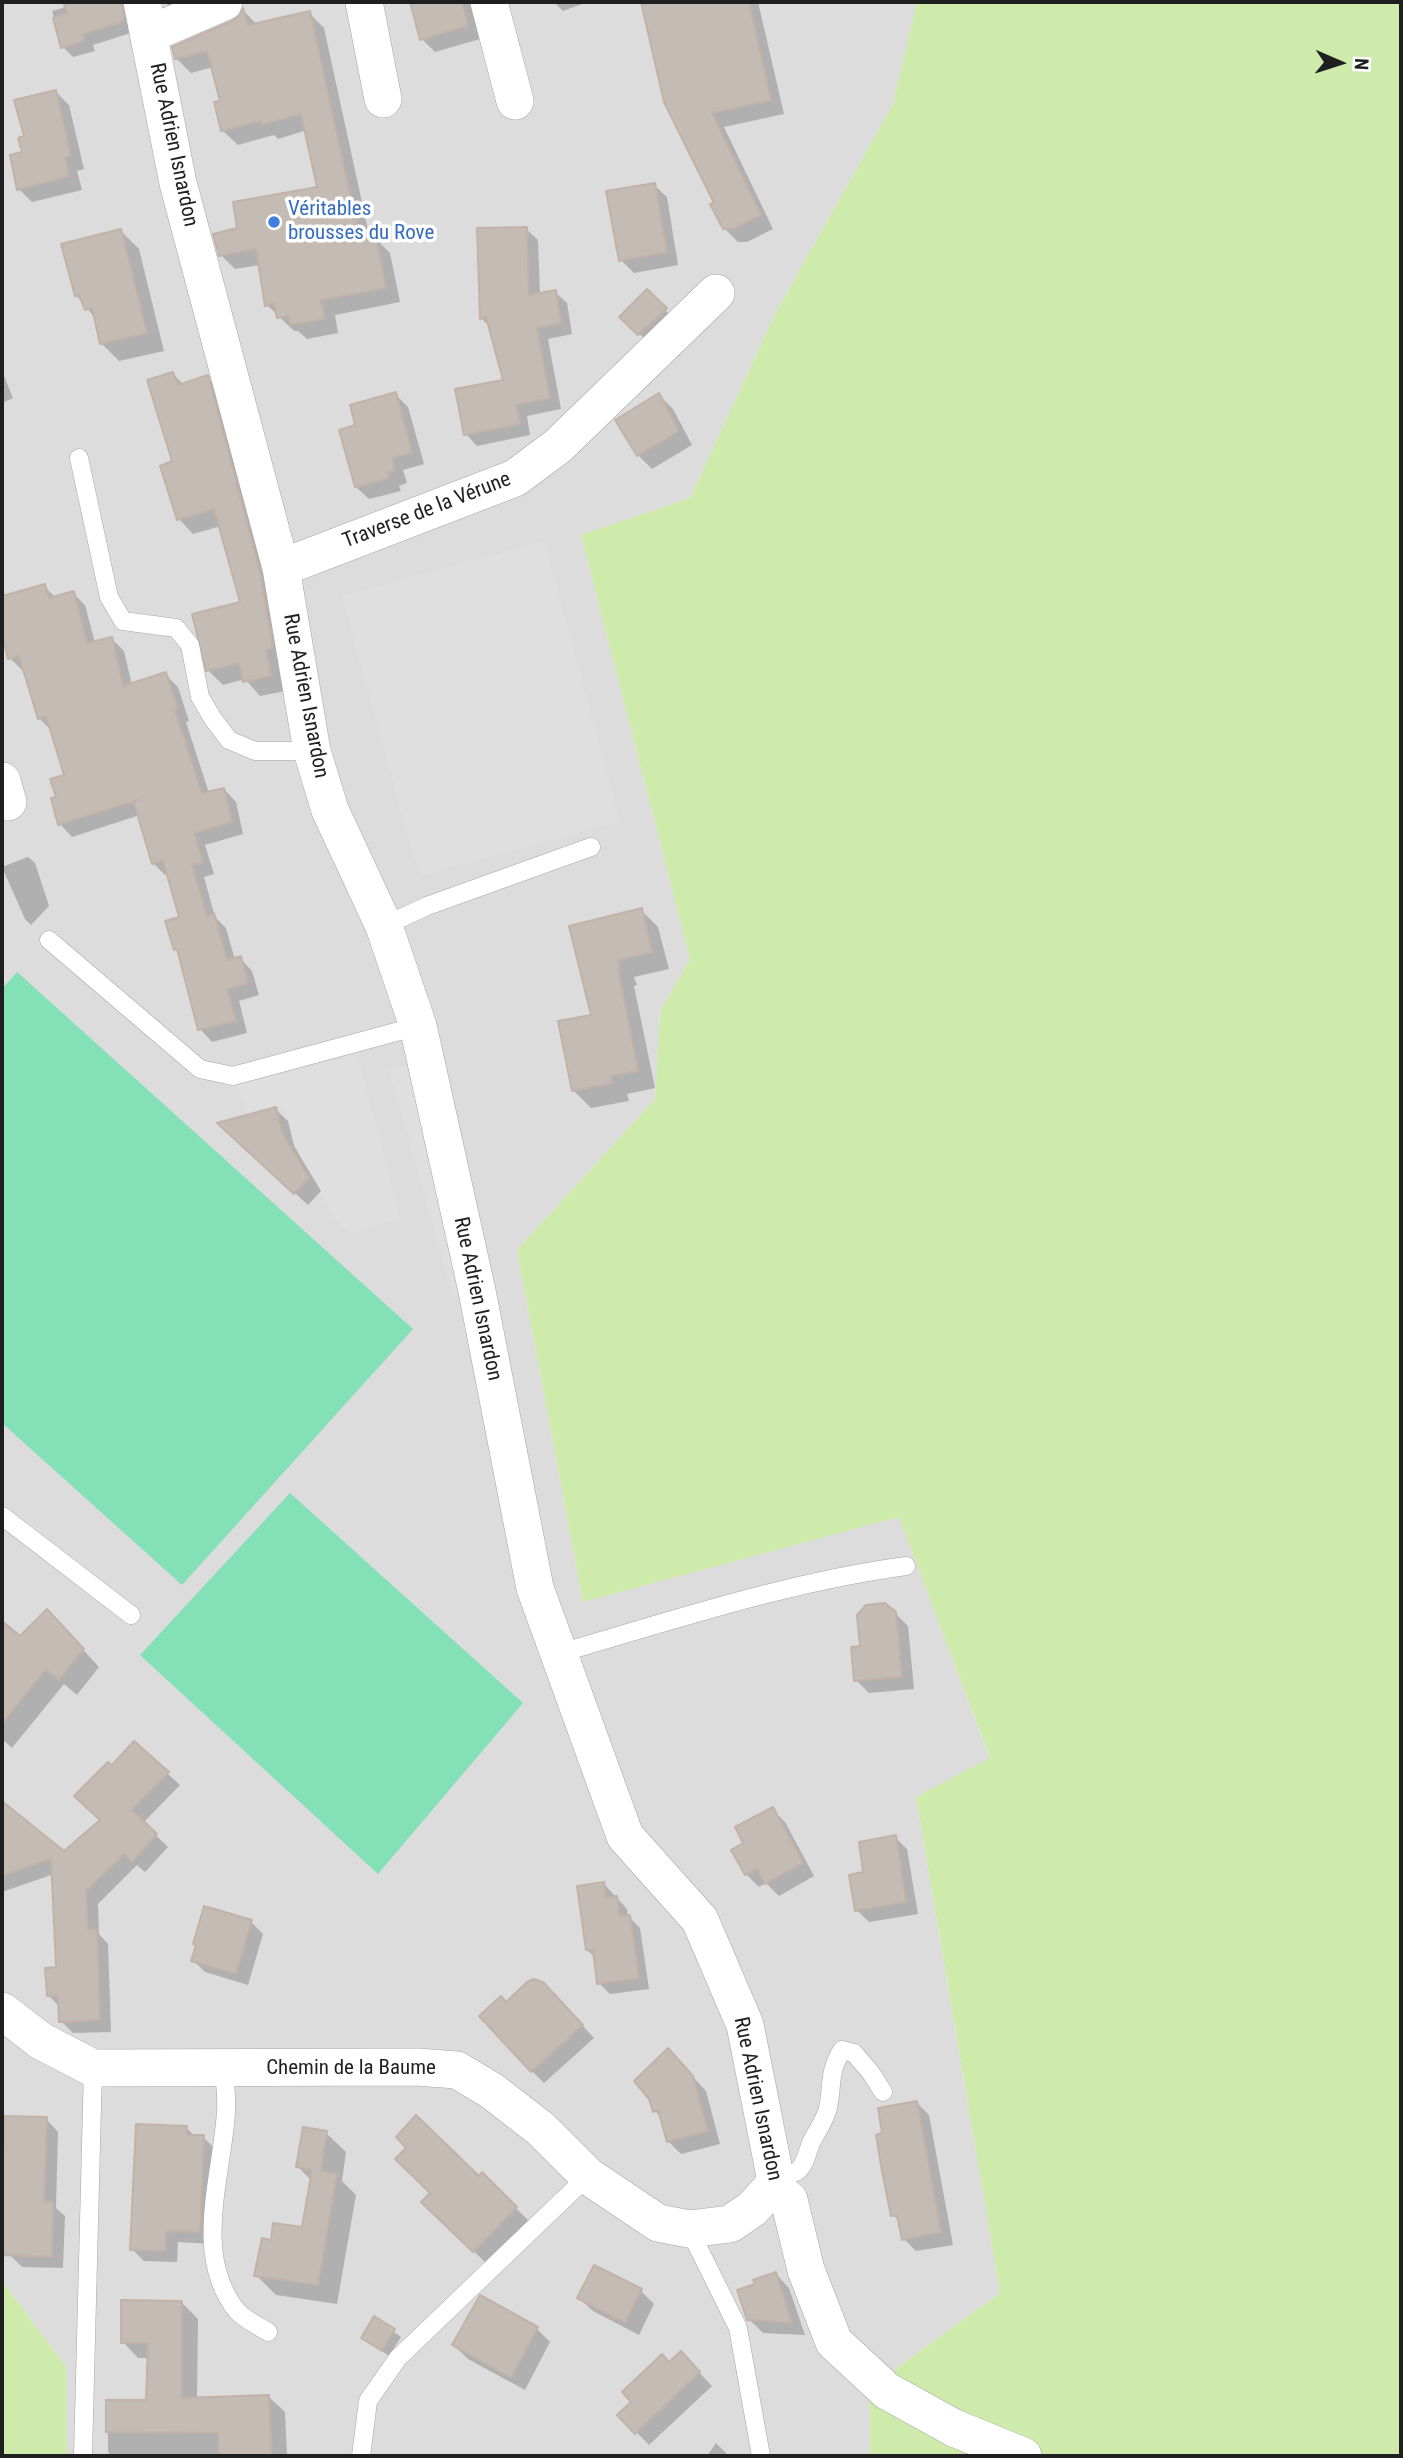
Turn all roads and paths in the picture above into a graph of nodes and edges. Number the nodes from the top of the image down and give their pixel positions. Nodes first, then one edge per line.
1 (224, 2) edge
2 (364, 2) edge
3 (489, 2) edge
4 (146, 18) edge
5 (383, 99) dead end
6 (516, 101) dead end
7 (716, 293) dead end
8 (79, 457) dead end
9 (281, 568) junction
10 (312, 751) junction
11 (591, 847) dead end
12 (384, 926) junction
13 (49, 940) dead end
14 (418, 1026) junction
15 (2, 1517) edge
16 (906, 1566) dead end
17 (131, 1615) dead end
18 (560, 1653) junction
19 (2, 2011) edge
20 (93, 2068) junction
21 (224, 2069) junction
22 (883, 2092) dead end
23 (588, 2176) junction
24 (774, 2181) junction
25 (688, 2229) junction
26 (268, 2332) dead end
27 (83, 2455) edge
28 (361, 2456) edge
29 (761, 2456) edge
30 (1023, 2456) edge

1 - 4 street
2 - 5 street
3 - 6 street
4 - 9 street, Rue Adrien Isnardon
7 - 9 street, Traverse de la Vérune
8 - 10 lane
9 - 10 street, Rue Adrien Isnardon
10 - 12 street, Rue Adrien Isnardon
11 - 12 lane
12 - 14 street, Rue Adrien Isnardon
13 - 14 lane
14 - 18 street, Rue Adrien Isnardon
15 - 17 lane
16 - 18 lane
18 - 24 street, Rue Adrien Isnardon
19 - 20 street, Chemin de la Baume
20 - 21 street, Chemin de la Baume
20 - 27 lane
21 - 23 street, Chemin de la Baume
21 - 26 lane
22 - 24 lane
23 - 25 street, Chemin de la Baume
23 - 28 lane
24 - 25 street, Chemin de la Baume
24 - 30 street, Rue Adrien Isnardon
25 - 29 lane

